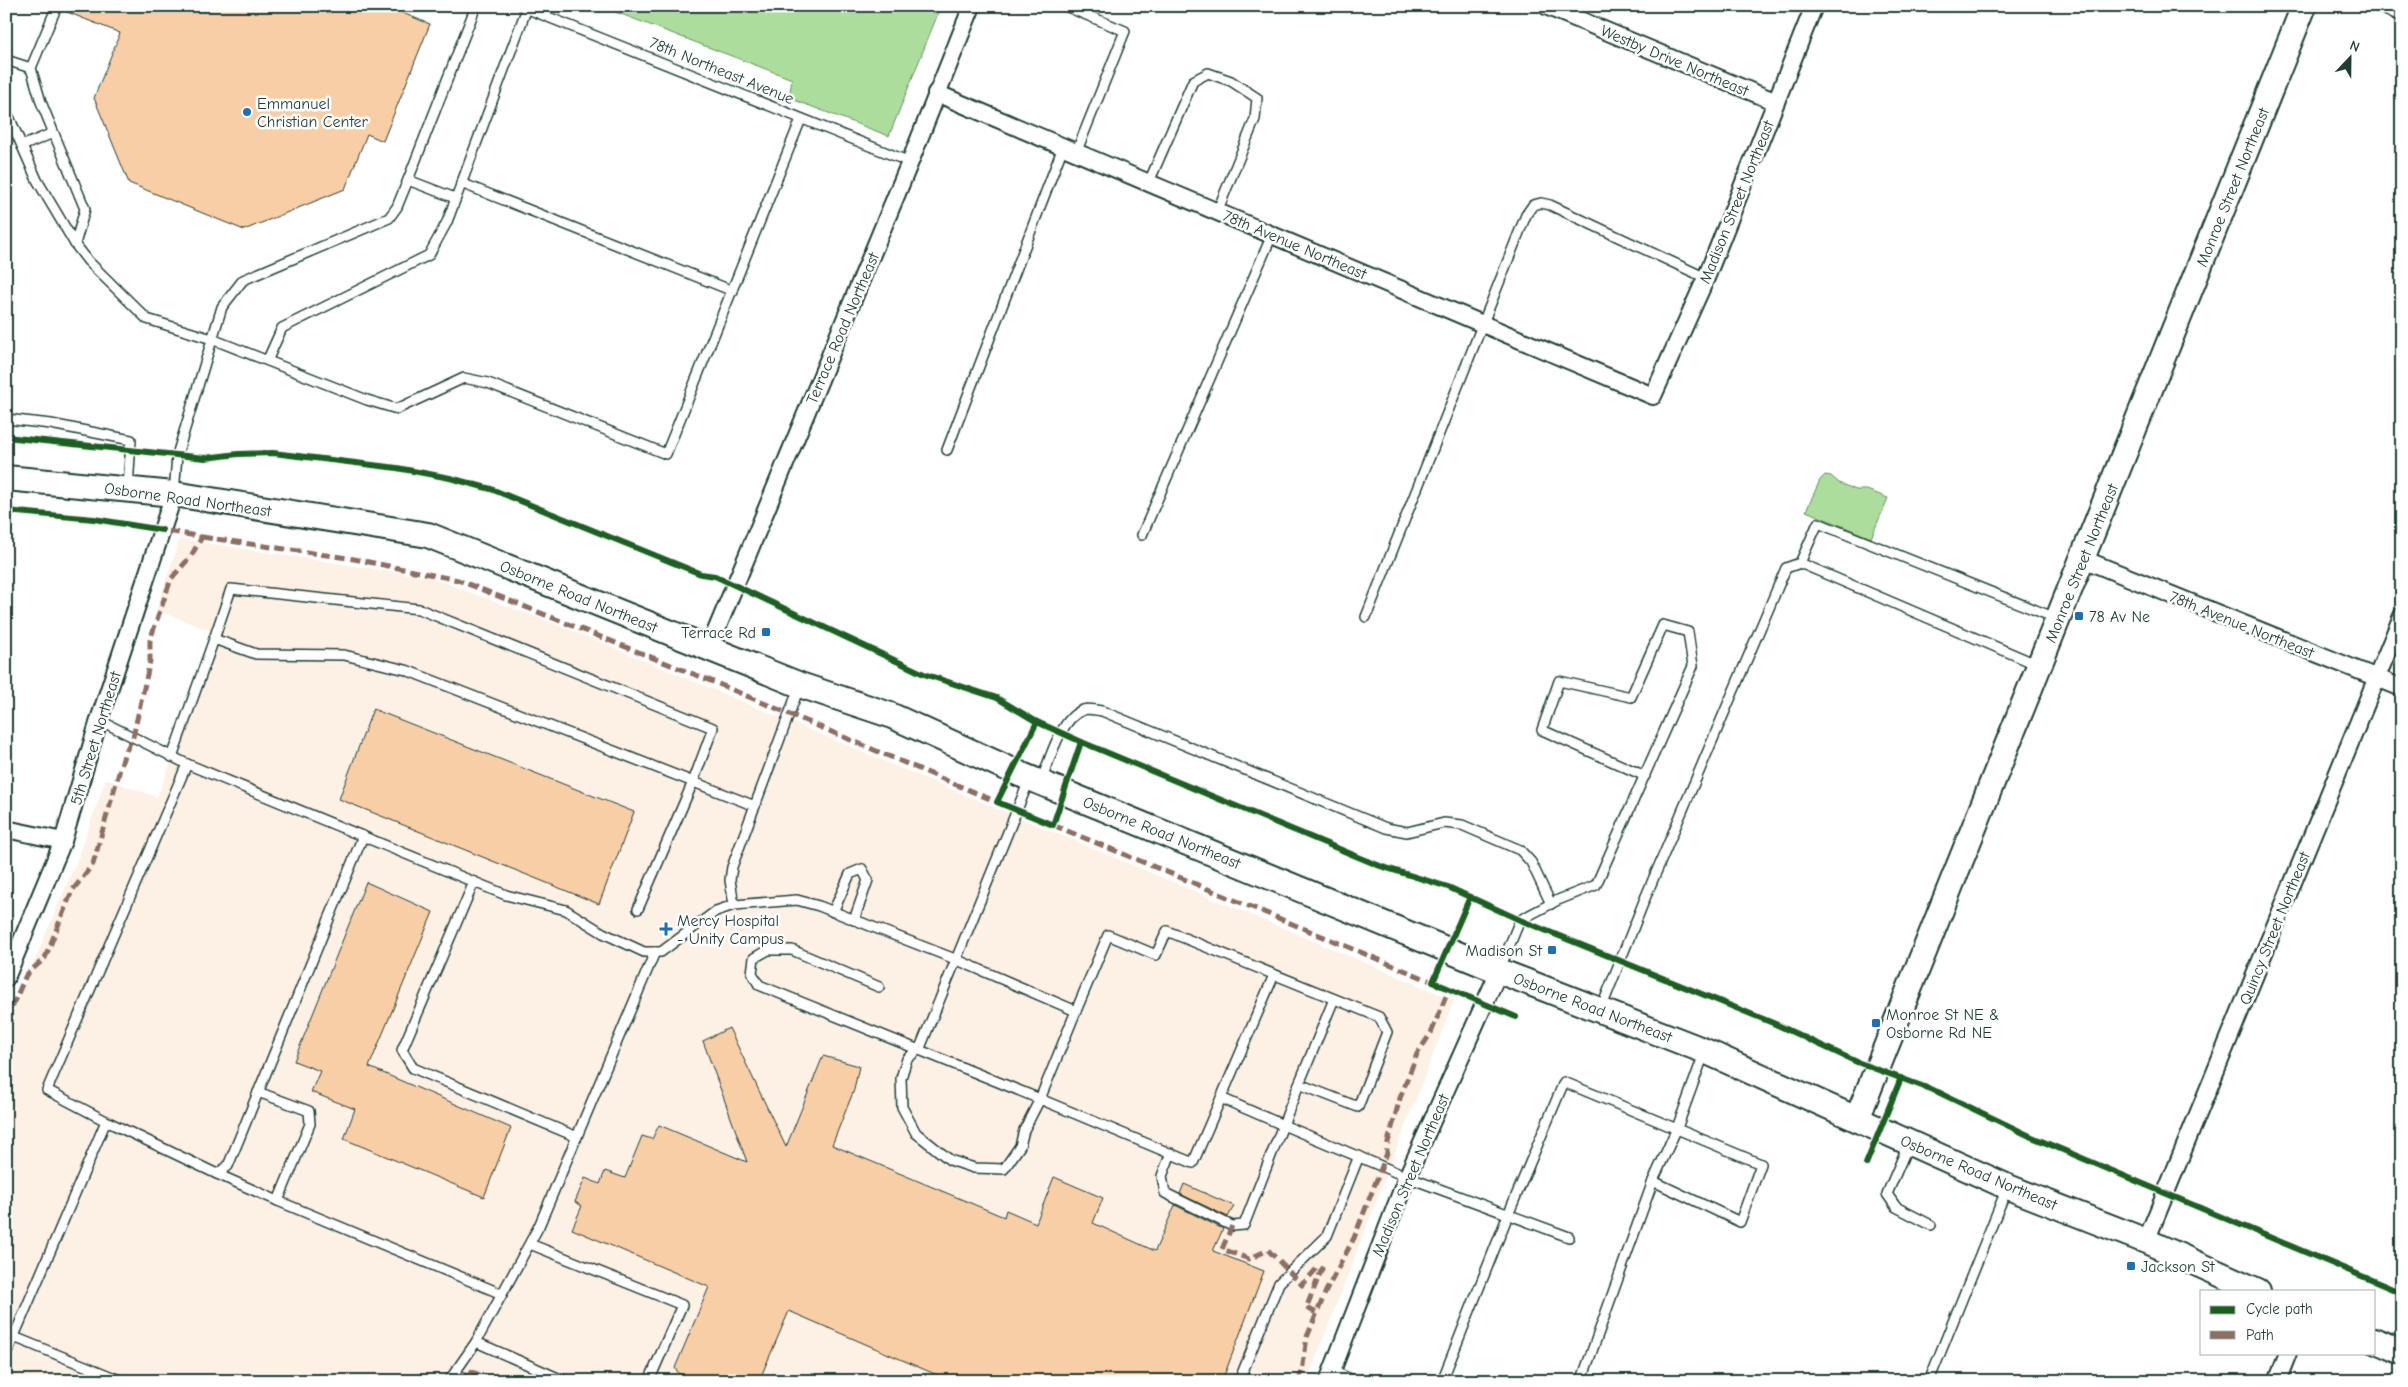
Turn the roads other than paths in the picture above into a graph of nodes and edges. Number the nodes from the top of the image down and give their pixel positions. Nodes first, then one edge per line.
1 (57, 6) edge
2 (476, 6) edge
3 (972, 6) edge
4 (1065, 6) edge
5 (1546, 6) edge
6 (1814, 6) edge
7 (2304, 6) edge
8 (2386, 6) edge
9 (524, 7) edge
10 (2402, 12) edge
11 (6, 60) edge
12 (31, 68) junction
13 (936, 93) junction
14 (1776, 102) junction
15 (6, 110) edge
16 (802, 119) junction
17 (53, 133) junction
18 (22, 146) junction
19 (1070, 150) junction
20 (910, 162) junction
21 (408, 180) junction
22 (1149, 182) junction
23 (461, 183) junction
24 (455, 198) junction
25 (1217, 212) junction
26 (1272, 235) junction
27 (75, 244) junction
28 (1706, 278) junction
29 (733, 291) junction
30 (1483, 323) junction
31 (212, 339) junction
32 (268, 359) junction
33 (1653, 396) joint
34 (6, 419) edge
35 (947, 450) dead end
36 (6, 478) edge
37 (128, 490) junction
38 (174, 494) junction
39 (1142, 535) dead end
40 (2082, 559) junction
41 (1800, 562) junction
42 (2402, 616) edge
43 (1366, 617) dead end
44 (2059, 620) junction
45 (214, 639) junction
46 (709, 648) junction
47 (2040, 665) junction
48 (2376, 678) junction
49 (800, 685) junction
50 (2402, 688) edge
51 (99, 720) junction
52 (172, 757) junction
53 (187, 764) junction
54 (1645, 776) junction
55 (1035, 780) junction
56 (694, 782) junction
57 (755, 806) junction
58 (6, 829) edge
59 (363, 836) junction
60 (62, 840) junction
61 (474, 882) junction
62 (1550, 904) junction
63 (734, 906) junction
64 (638, 909) dead end
65 (833, 912) junction
66 (854, 920) junction
67 (655, 952) junction
68 (956, 959) junction
69 (1499, 971) junction
70 (1274, 974) junction
71 (6, 978) edge
72 (879, 987) dead end
73 (1334, 999) junction
74 (1600, 1010) junction
75 (1076, 1011) junction
76 (920, 1048) junction
77 (1705, 1051) junction
78 (1299, 1084) junction
79 (258, 1092) junction
80 (1221, 1098) junction
81 (1040, 1099) junction
82 (1857, 1119) junction
83 (106, 1121) junction
84 (1283, 1125) junction
85 (1677, 1128) junction
86 (577, 1137) junction
87 (1909, 1142) junction
88 (1171, 1153) junction
89 (1359, 1156) junction
90 (217, 1174) junction
91 (1407, 1177) junction
92 (1653, 1181) junction
93 (2008, 1187) junction
94 (278, 1201) junction
95 (1508, 1215) junction
96 (1931, 1225) dead end
97 (1569, 1237) dead end
98 (2146, 1241) junction
99 (530, 1244) junction
100 (2256, 1290) edge
101 (502, 1294) junction
102 (14, 1336) junction
103 (2376, 1341) edge
104 (476, 1342) junction
105 (2402, 1352) edge
106 (2288, 1354) edge
107 (6, 1355) edge
108 (1330, 1376) edge
109 (1582, 1380) edge
110 (122, 1381) edge
111 (448, 1381) edge
112 (565, 1381) edge
113 (649, 1381) edge
114 (1239, 1381) edge
115 (1355, 1381) edge
116 (1442, 1381) edge
117 (1929, 1381) edge
118 (2277, 1381) edge

1 - 12 lane
2 - 21 lane
3 - 13 street, Terrace Road Northeast
4 - 19 lane
5 - 14 street, Westby Drive Northeast
6 - 14 street, Madison Street Northeast
7 - 40 street, Monroe Street Northeast
8 - 10 street
9 - 16 lane, 78th Northeast Avenue
9 - 23 lane
11 - 12 lane
12 - 17 lane
13 - 19 street, 78th Avenue Northeast
13 - 20 street, Terrace Road Northeast
14 - 28 street, Madison Street Northeast
15 - 18 lane
16 - 20 lane, 78th Northeast Avenue
16 - 29 lane
17 - 18 lane
17 - 27 lane
18 - 27 lane
19 - 22 street, 78th Avenue Northeast
19 - 35 lane
20 - 46 street, Terrace Road Northeast
21 - 24 lane
21 - 31 lane
22 - 25 street, 78th Avenue Northeast
22 - 25 lane
23 - 24 lane
23 - 29 lane
24 - 32 lane
25 - 26 street, 78th Avenue Northeast
26 - 30 street, 78th Avenue Northeast
26 - 39 lane
27 - 31 lane
28 - 30 lane
28 - 33 street, Madison Street Northeast
29 - 32 lane
30 - 33 street, 78th Avenue Northeast
30 - 43 lane
31 - 32 lane
31 - 38 lane
34 - 37 lane
36 - 37 street, Osborne Road Northeast
37 - 38 street, Osborne Road Northeast
38 - 46 street, Osborne Road Northeast
38 - 51 street, 5th Street Northeast
40 - 44 street, Monroe Street Northeast
40 - 48 street, 78th Avenue Northeast
41 - 44 lane
41 - 47 lane
41 - 74 lane
42 - 48 street, Quincy Street Northeast
44 - 47 street, Monroe Street Northeast
45 - 52 lane
45 - 56 lane
45 - 56 lane
46 - 49 street, Osborne Road Northeast
47 - 82 street, Monroe Street Northeast
48 - 50 street, 78th Avenue Northeast
48 - 98 street, Quincy Street Northeast
49 - 55 street, Osborne Road Northeast
49 - 57 lane
51 - 52 lane
51 - 60 street, 5th Street Northeast
52 - 53 lane
53 - 59 lane
53 - 83 lane
54 - 54 lane
54 - 62 lane
55 - 62 lane
55 - 68 lane
55 - 69 street, Osborne Road Northeast
56 - 57 lane
56 - 64 lane
57 - 63 lane
58 - 60 street
59 - 61 lane
59 - 79 lane
60 - 71 street, 5th Street Northeast
61 - 67 lane
61 - 86 lane
62 - 69 lane
63 - 65 lane
63 - 67 lane
65 - 66 lane
65 - 66 lane
66 - 68 lane
67 - 86 lane
68 - 75 lane
68 - 76 lane
69 - 74 street, Osborne Road Northeast
69 - 91 street, Madison Street Northeast
70 - 73 lane
70 - 75 lane
70 - 80 lane
72 - 76 lane
73 - 78 lane
73 - 78 lane
74 - 77 street, Osborne Road Northeast
75 - 81 lane
76 - 81 lane
76 - 81 lane
77 - 82 street, Osborne Road Northeast
77 - 85 lane
78 - 84 lane
79 - 90 lane
79 - 94 lane
80 - 84 lane
80 - 88 lane
81 - 88 lane
82 - 87 street, Osborne Road Northeast
83 - 90 lane
83 - 102 lane
84 - 88 lane
84 - 89 lane
85 - 92 lane
85 - 92 lane
85 - 95 lane
86 - 99 lane
87 - 93 street, Osborne Road Northeast
87 - 96 lane
89 - 91 lane
89 - 114 lane
90 - 94 lane
91 - 95 lane
91 - 108 street, Madison Street Northeast
92 - 109 lane
93 - 98 street, Osborne Road Northeast
93 - 117 lane
94 - 101 lane
95 - 97 lane
95 - 116 lane
98 - 100 street, Osborne Road Northeast
99 - 101 lane
99 - 113 lane
101 - 104 lane
102 - 107 lane
102 - 110 lane
103 - 105 street
104 - 111 lane
104 - 112 lane
106 - 118 street
108 - 115 lane

